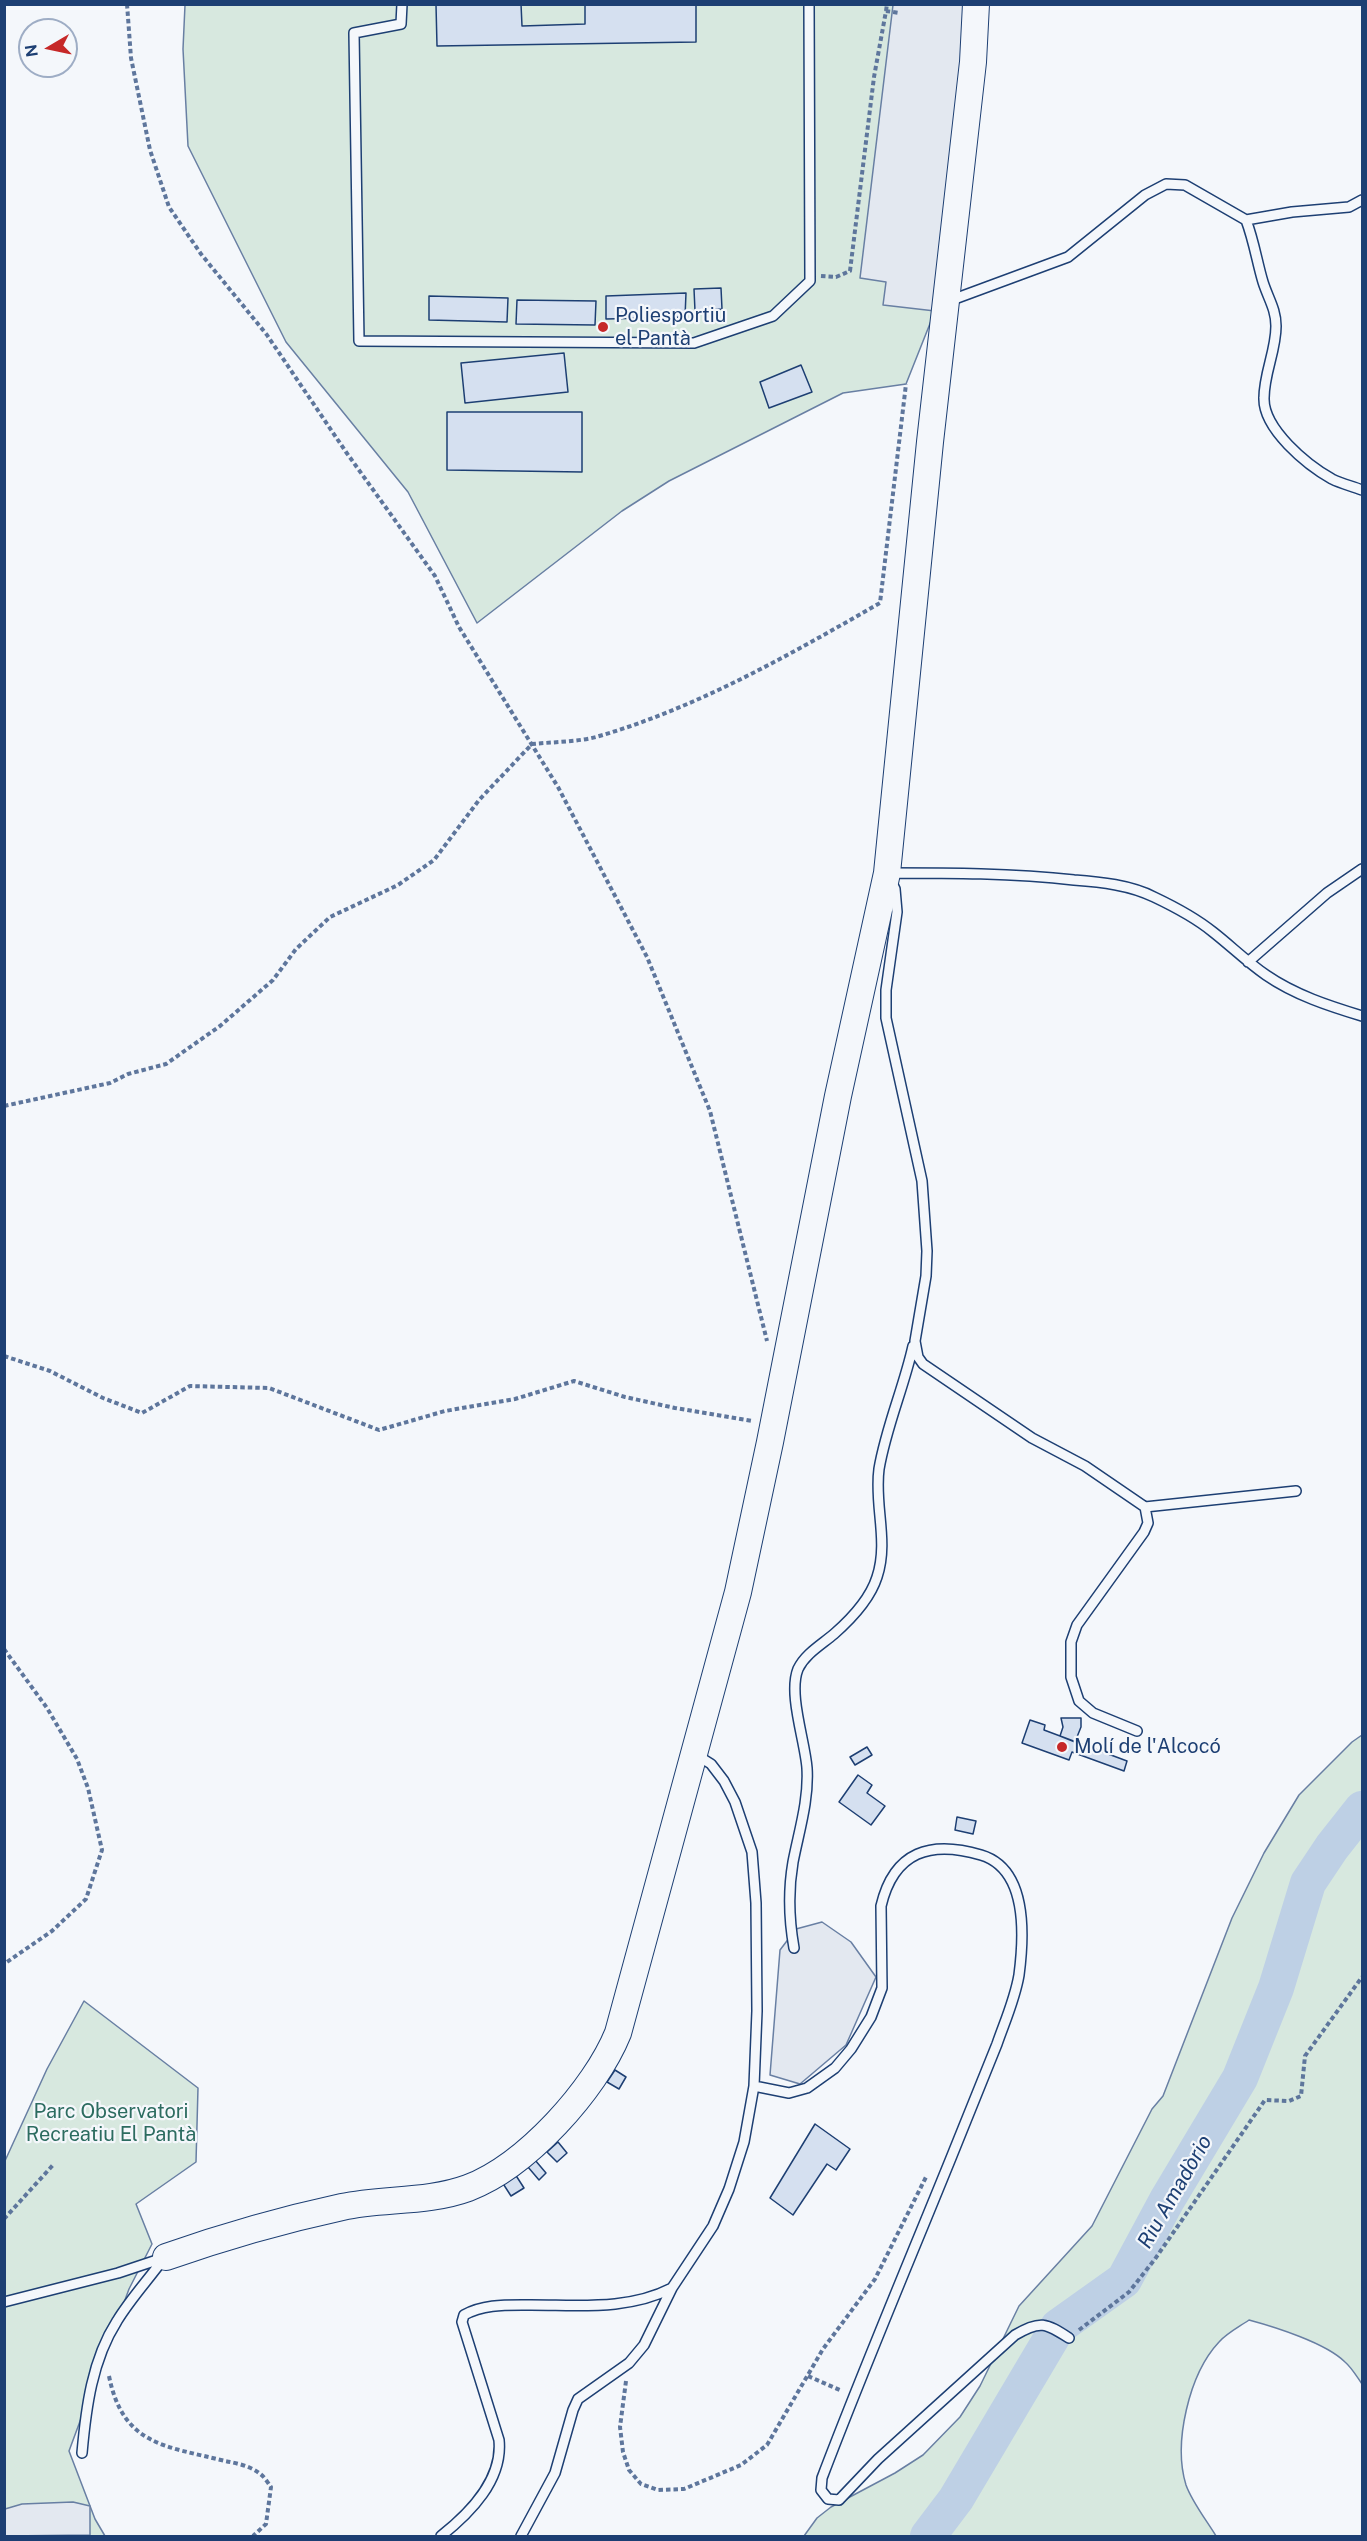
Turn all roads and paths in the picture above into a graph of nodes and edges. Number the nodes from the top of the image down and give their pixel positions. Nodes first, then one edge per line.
1 (127, 4) edge
2 (402, 4) edge
3 (809, 4) edge
4 (887, 4) edge
5 (976, 4) edge
6 (886, 11) junction
7 (899, 13) dead end
8 (1362, 200) edge
9 (1246, 220) junction
10 (810, 274) junction
11 (947, 302) junction
12 (906, 384) dead end
13 (1362, 490) edge
14 (532, 744) junction
15 (1362, 869) edge
16 (887, 873) junction
17 (1248, 962) junction
18 (1362, 1016) edge
19 (4, 1106) edge
20 (915, 1341) junction
21 (768, 1346) dead end
22 (4, 1356) edge
23 (774, 1425) junction
24 (1296, 1491) dead end
25 (1145, 1507) junction
26 (4, 1649) edge
27 (1137, 1731) dead end
28 (694, 1753) junction
29 (794, 1948) dead end
30 (4, 1964) edge
31 (1362, 1977) edge
32 (754, 2086) junction
33 (951, 2158) junction
34 (53, 2165) dead end
35 (4, 2219) edge
36 (166, 2257) junction
37 (672, 2288) junction
38 (4, 2302) edge
39 (1069, 2338) joint
40 (106, 2342) junction
41 (629, 2363) junction
42 (807, 2376) junction
43 (853, 2397) junction
44 (82, 2453) dead end
45 (253, 2536) edge
46 (441, 2536) edge
47 (521, 2536) edge

1 - 14 path
2 - 10 lane
3 - 10 lane
4 - 6 path
5 - 11 street
6 - 7 path
6 - 10 path
8 - 9 lane
9 - 11 lane
9 - 13 lane
11 - 16 street
12 - 14 path
14 - 19 path
14 - 21 path
15 - 17 lane
16 - 17 lane
16 - 20 lane
16 - 23 street
17 - 18 lane
20 - 25 lane
20 - 29 lane
22 - 23 path
23 - 28 street
24 - 25 lane
25 - 27 lane
26 - 30 path
28 - 32 lane
28 - 36 street
31 - 39 path
32 - 33 lane
32 - 37 lane
33 - 42 path
33 - 43 lane
34 - 35 path
36 - 38 lane
36 - 40 lane
37 - 41 lane
37 - 46 lane
39 - 43 lane
40 - 44 lane
40 - 45 path
41 - 42 path
41 - 47 lane
42 - 43 path

